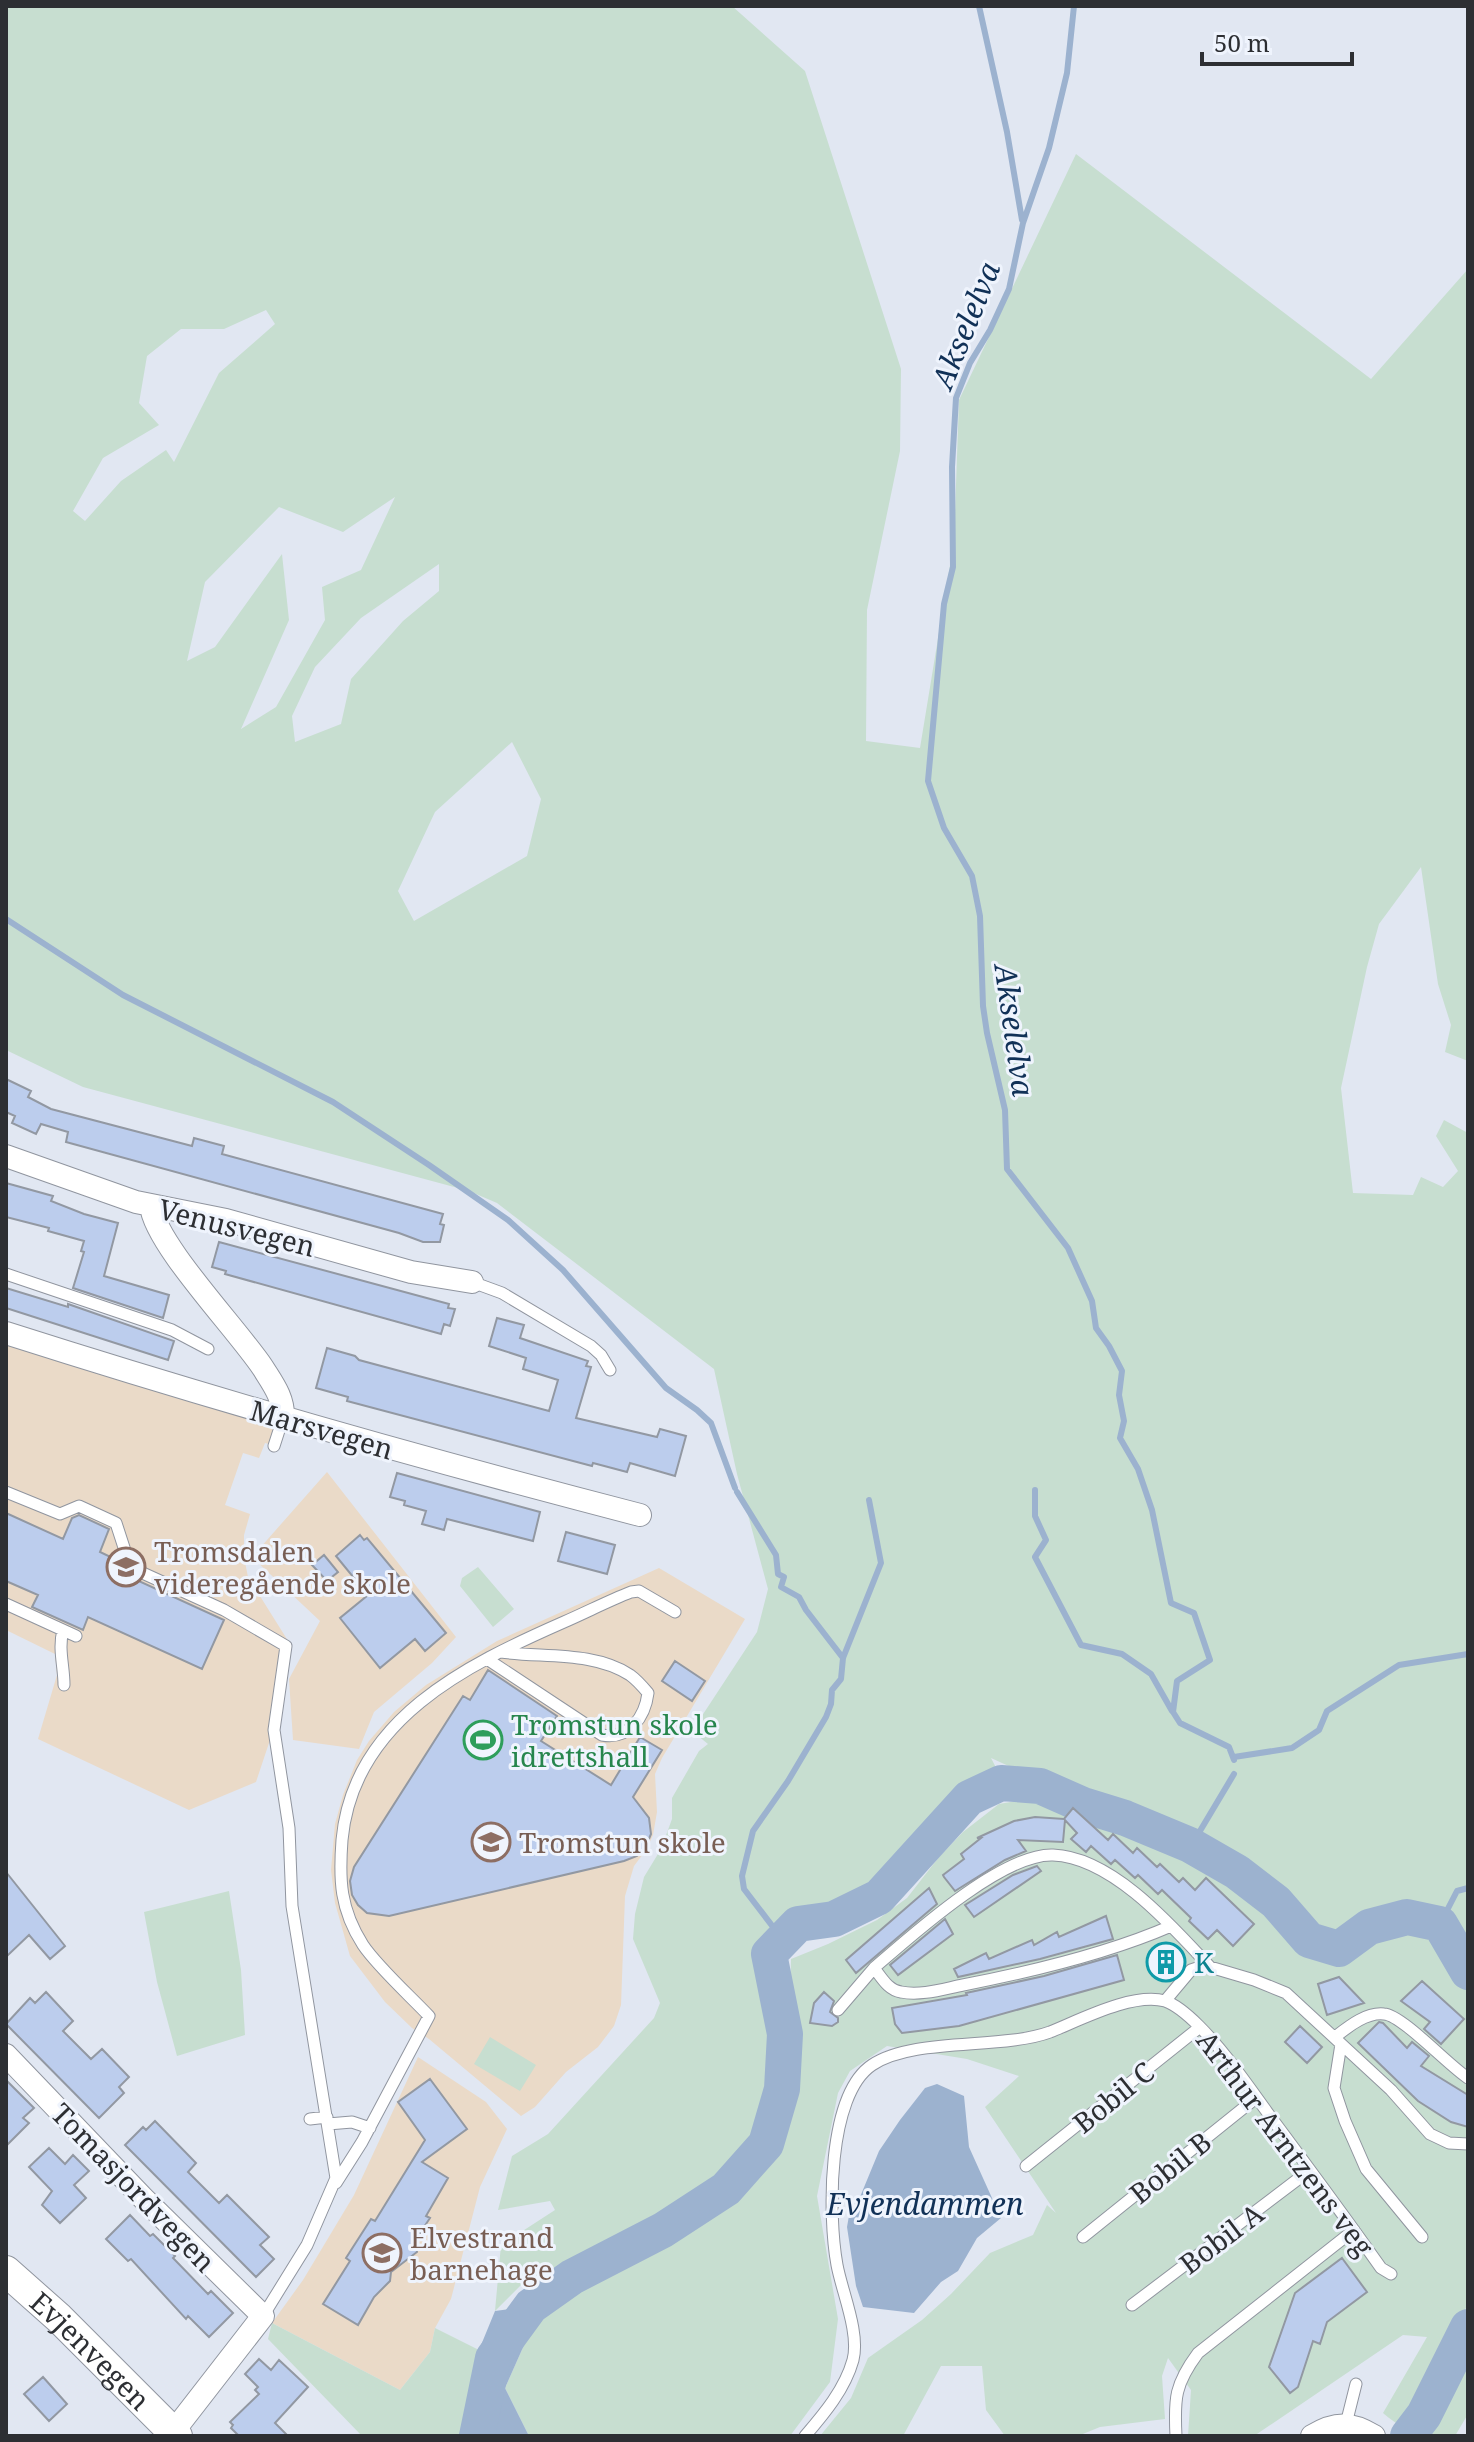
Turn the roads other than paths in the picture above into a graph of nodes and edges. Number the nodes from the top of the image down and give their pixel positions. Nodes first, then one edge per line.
1 (6, 1156) edge
2 (151, 1206) junction
3 (6, 1274) edge
4 (472, 1282) joint
5 (6, 1333) edge
6 (208, 1349) dead end
7 (610, 1370) dead end
8 (283, 1418) junction
9 (274, 1446) dead end
10 (6, 1492) edge
11 (640, 1515) dead end
12 (6, 1604) edge
13 (675, 1612) dead end
14 (63, 1630) junction
15 (76, 1636) dead end
16 (500, 1652) junction
17 (487, 1659) junction
18 (64, 1685) dead end
19 (1171, 1926) junction
20 (1210, 1967) junction
21 (874, 1968) junction
22 (1165, 2001) junction
23 (838, 2010) dead end
24 (1200, 2027) junction
25 (1338, 2040) junction
26 (6, 2055) edge
27 (1468, 2078) edge
28 (1256, 2098) junction
29 (310, 2119) dead end
30 (327, 2120) junction
31 (370, 2128) junction
32 (1468, 2144) edge
33 (1026, 2166) dead end
34 (1310, 2170) junction
35 (335, 2183) junction
36 (1354, 2230) junction
37 (1083, 2237) dead end
38 (1422, 2237) dead end
39 (1391, 2274) dead end
40 (8, 2276) edge
41 (1132, 2305) dead end
42 (263, 2316) junction
43 (1356, 2384) dead end
44 (1346, 2424) junction
45 (175, 2434) edge
46 (1372, 2434) edge
47 (805, 2436) edge
48 (1176, 2436) edge
49 (1312, 2436) edge

1 - 2 street, Venusvegen
2 - 4 street, Venusvegen
2 - 8 street
3 - 6 lane
4 - 7 lane
5 - 8 street, Marsvegen
8 - 9 lane
8 - 11 street, Marsvegen
10 - 30 lane
12 - 14 lane
13 - 16 lane
14 - 15 lane
14 - 18 lane
16 - 17 lane
16 - 17 lane
17 - 31 lane
19 - 20 lane
19 - 21 lane
19 - 21 lane
20 - 22 lane
20 - 25 lane
21 - 23 lane
22 - 24 lane, Arthur Arntzens veg
22 - 47 lane
24 - 28 lane, Arthur Arntzens veg
24 - 33 lane, Bobil C
25 - 27 lane
25 - 32 lane
25 - 38 lane
26 - 42 street, Tomasjordvegen
28 - 34 lane, Arthur Arntzens veg
28 - 37 lane, Bobil B
29 - 30 lane
30 - 31 lane
30 - 35 lane
31 - 35 lane
34 - 36 lane, Arthur Arntzens veg
34 - 41 lane, Bobil A
35 - 42 lane
36 - 39 lane, Arthur Arntzens veg
36 - 48 lane
40 - 45 street, Evjenvegen
42 - 45 street, Evjenvegen
43 - 44 lane
44 - 46 street
44 - 49 street

